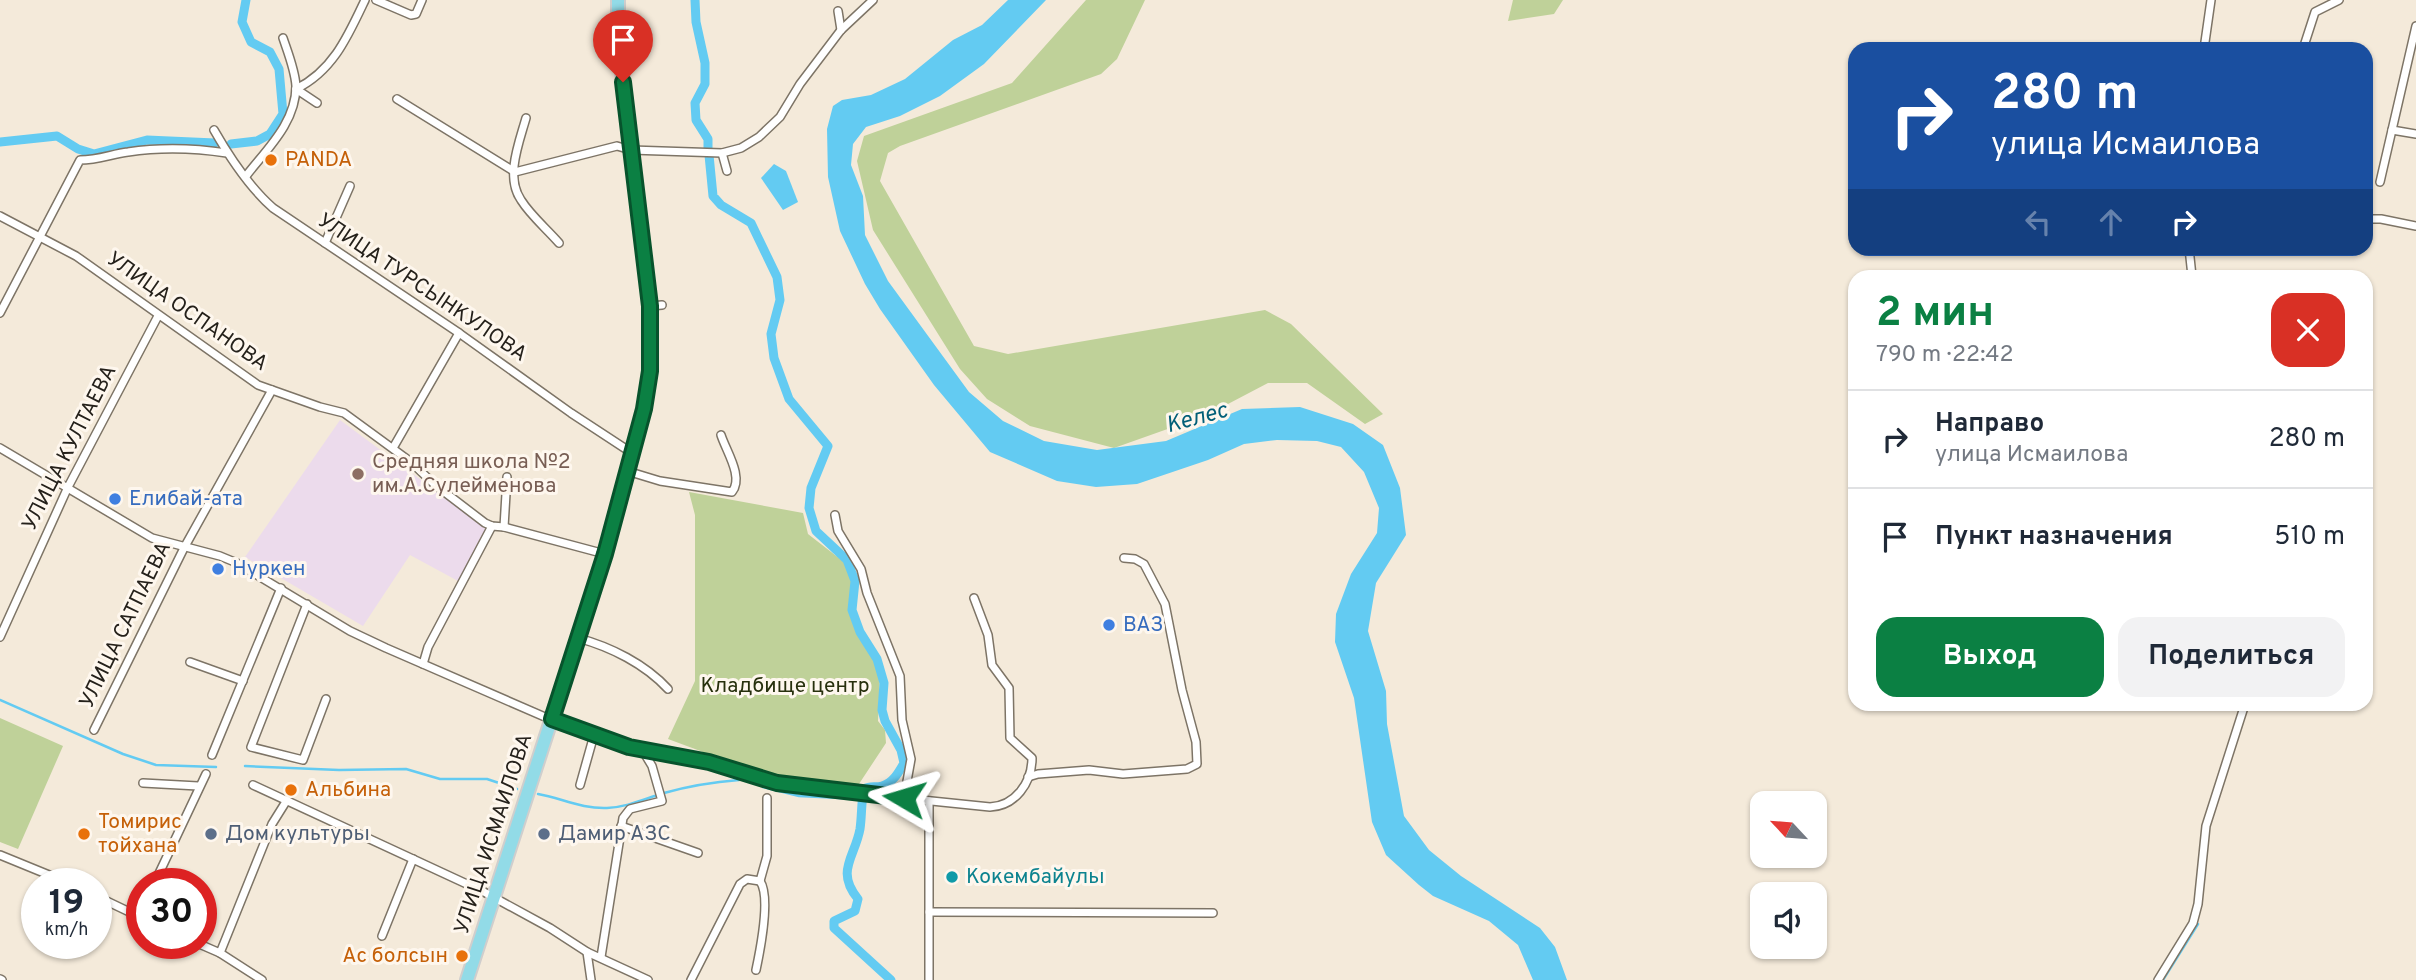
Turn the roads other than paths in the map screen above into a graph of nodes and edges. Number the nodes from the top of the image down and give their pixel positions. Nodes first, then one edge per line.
1 (365, 0) edge
2 (376, 0) edge
3 (422, 0) edge
4 (618, 0) edge
5 (873, 0) edge
6 (2211, 0) edge
7 (2339, 0) edge
8 (838, 11) dead end
9 (2416, 26) edge
10 (841, 30) junction
11 (283, 38) dead end
12 (2205, 42) edge
13 (2305, 42) edge
14 (296, 89) junction
15 (397, 99) dead end
16 (317, 103) dead end
17 (526, 118) dead end
18 (214, 130) dead end
19 (2392, 130) junction
20 (2416, 134) edge
21 (631, 150) junction
22 (227, 153) junction
23 (722, 153) junction
24 (727, 171) dead end
25 (515, 172) junction
26 (246, 176) junction
27 (2380, 182) dead end
28 (350, 186) dead end
29 (0, 216) edge
30 (2373, 219) edge
31 (2416, 226) edge
32 (40, 236) junction
33 (325, 243) junction
34 (559, 243) dead end
35 (0, 313) edge
36 (158, 316) junction
37 (459, 333) junction
38 (272, 390) junction
39 (721, 435) dead end
40 (0, 447) edge
41 (393, 448) junction
42 (632, 453) junction
43 (627, 471) junction
44 (507, 477) dead end
45 (68, 487) junction
46 (835, 515) dead end
47 (492, 526) junction
48 (504, 527) junction
49 (184, 548) junction
50 (605, 554) junction
51 (1124, 558) dead end
52 (281, 588) junction
53 (974, 598) dead end
54 (307, 604) junction
55 (0, 637) edge
56 (578, 638) junction
57 (190, 662) dead end
58 (423, 664) junction
59 (243, 681) junction
60 (668, 689) dead end
61 (326, 699) dead end
62 (2243, 711) edge
63 (552, 719) junction
64 (94, 730) dead end
65 (594, 735) junction
66 (643, 751) junction
67 (212, 755) dead end
68 (206, 774) dead end
69 (1028, 778) junction
70 (143, 783) dead end
71 (580, 785) dead end
72 (198, 786) junction
73 (253, 786) dead end
74 (767, 797) dead end
75 (904, 798) junction
76 (287, 800) junction
77 (929, 801) junction
78 (621, 827) junction
79 (698, 853) dead end
80 (0, 855) edge
81 (413, 859) junction
82 (32, 868) edge
83 (162, 868) edge
84 (760, 881) junction
85 (493, 898) junction
86 (929, 912) junction
87 (1213, 913) dead end
88 (382, 936) dead end
89 (217, 952) edge
90 (587, 952) junction
91 (220, 953) junction
92 (601, 957) junction
93 (756, 970) dead end
94 (262, 980) edge
95 (467, 980) edge
96 (591, 980) edge
97 (648, 980) edge
98 (691, 980) edge
99 (929, 980) edge
100 (2158, 980) edge

1 - 14 street
2 - 3 street
4 - 21 main road, УЛИЦА ИСМАИЛОВА
5 - 10 street
6 - 12 street
7 - 13 street
8 - 10 street
9 - 19 street
10 - 23 street
11 - 14 street
14 - 16 street
14 - 26 street
15 - 25 street
17 - 25 street
18 - 22 street, УЛИЦА ТУРСЫНКУЛОВА
19 - 20 street
19 - 27 street
21 - 23 street
21 - 25 street
21 - 42 main road, УЛИЦА ИСМАИЛОВА
22 - 26 street, УЛИЦА ТУРСЫНКУЛОВА
22 - 32 street
23 - 24 street
25 - 34 street
26 - 33 street, УЛИЦА ТУРСЫНКУЛОВА
28 - 33 street
29 - 32 street, УЛИЦА ОСПАНОВА
30 - 31 street
32 - 35 street
32 - 36 street, УЛИЦА ОСПАНОВА
33 - 37 street, УЛИЦА ТУРСЫНКУЛОВА
36 - 38 street, УЛИЦА ОСПАНОВА
36 - 45 street, УЛИЦА КУЛТАЕВА
37 - 41 street
37 - 42 street, УЛИЦА ТУРСЫНКУЛОВА
38 - 41 street, УЛИЦА ОСПАНОВА
38 - 49 street, УЛИЦА САТПАЕВА
39 - 43 street
40 - 45 street
41 - 47 street, УЛИЦА ОСПАНОВА
42 - 43 main road, УЛИЦА ИСМАИЛОВА
43 - 50 main road, УЛИЦА ИСМАИЛОВА
44 - 48 street
45 - 49 street
45 - 55 street, УЛИЦА КУЛТАЕВА
46 - 75 street
47 - 48 street
47 - 58 street
48 - 50 street
49 - 52 street
49 - 64 street, УЛИЦА САТПАЕВА
50 - 56 main road, УЛИЦА ИСМАИЛОВА
51 - 69 street
52 - 54 street
52 - 59 street
53 - 69 street
54 - 58 street
54 - 61 street
56 - 60 street
56 - 63 main road, УЛИЦА ИСМАИЛОВА
57 - 59 street
58 - 63 street
59 - 67 street
62 - 100 street
63 - 65 street
63 - 85 main road, УЛИЦА ИСМАИЛОВА
65 - 66 street
65 - 71 street
66 - 75 street
66 - 78 street
68 - 72 street
69 - 77 street
70 - 72 street
72 - 83 street
73 - 76 street
74 - 84 street
75 - 77 street
76 - 81 street
76 - 91 street
77 - 86 street
78 - 79 street
78 - 92 street
80 - 82 street
81 - 85 street
81 - 88 street
84 - 93 street
84 - 98 street
85 - 90 street
85 - 95 main road, УЛИЦА ИСМАИЛОВА
86 - 87 street
86 - 99 street
89 - 91 street
90 - 92 street
90 - 96 street
91 - 94 street
92 - 97 street

